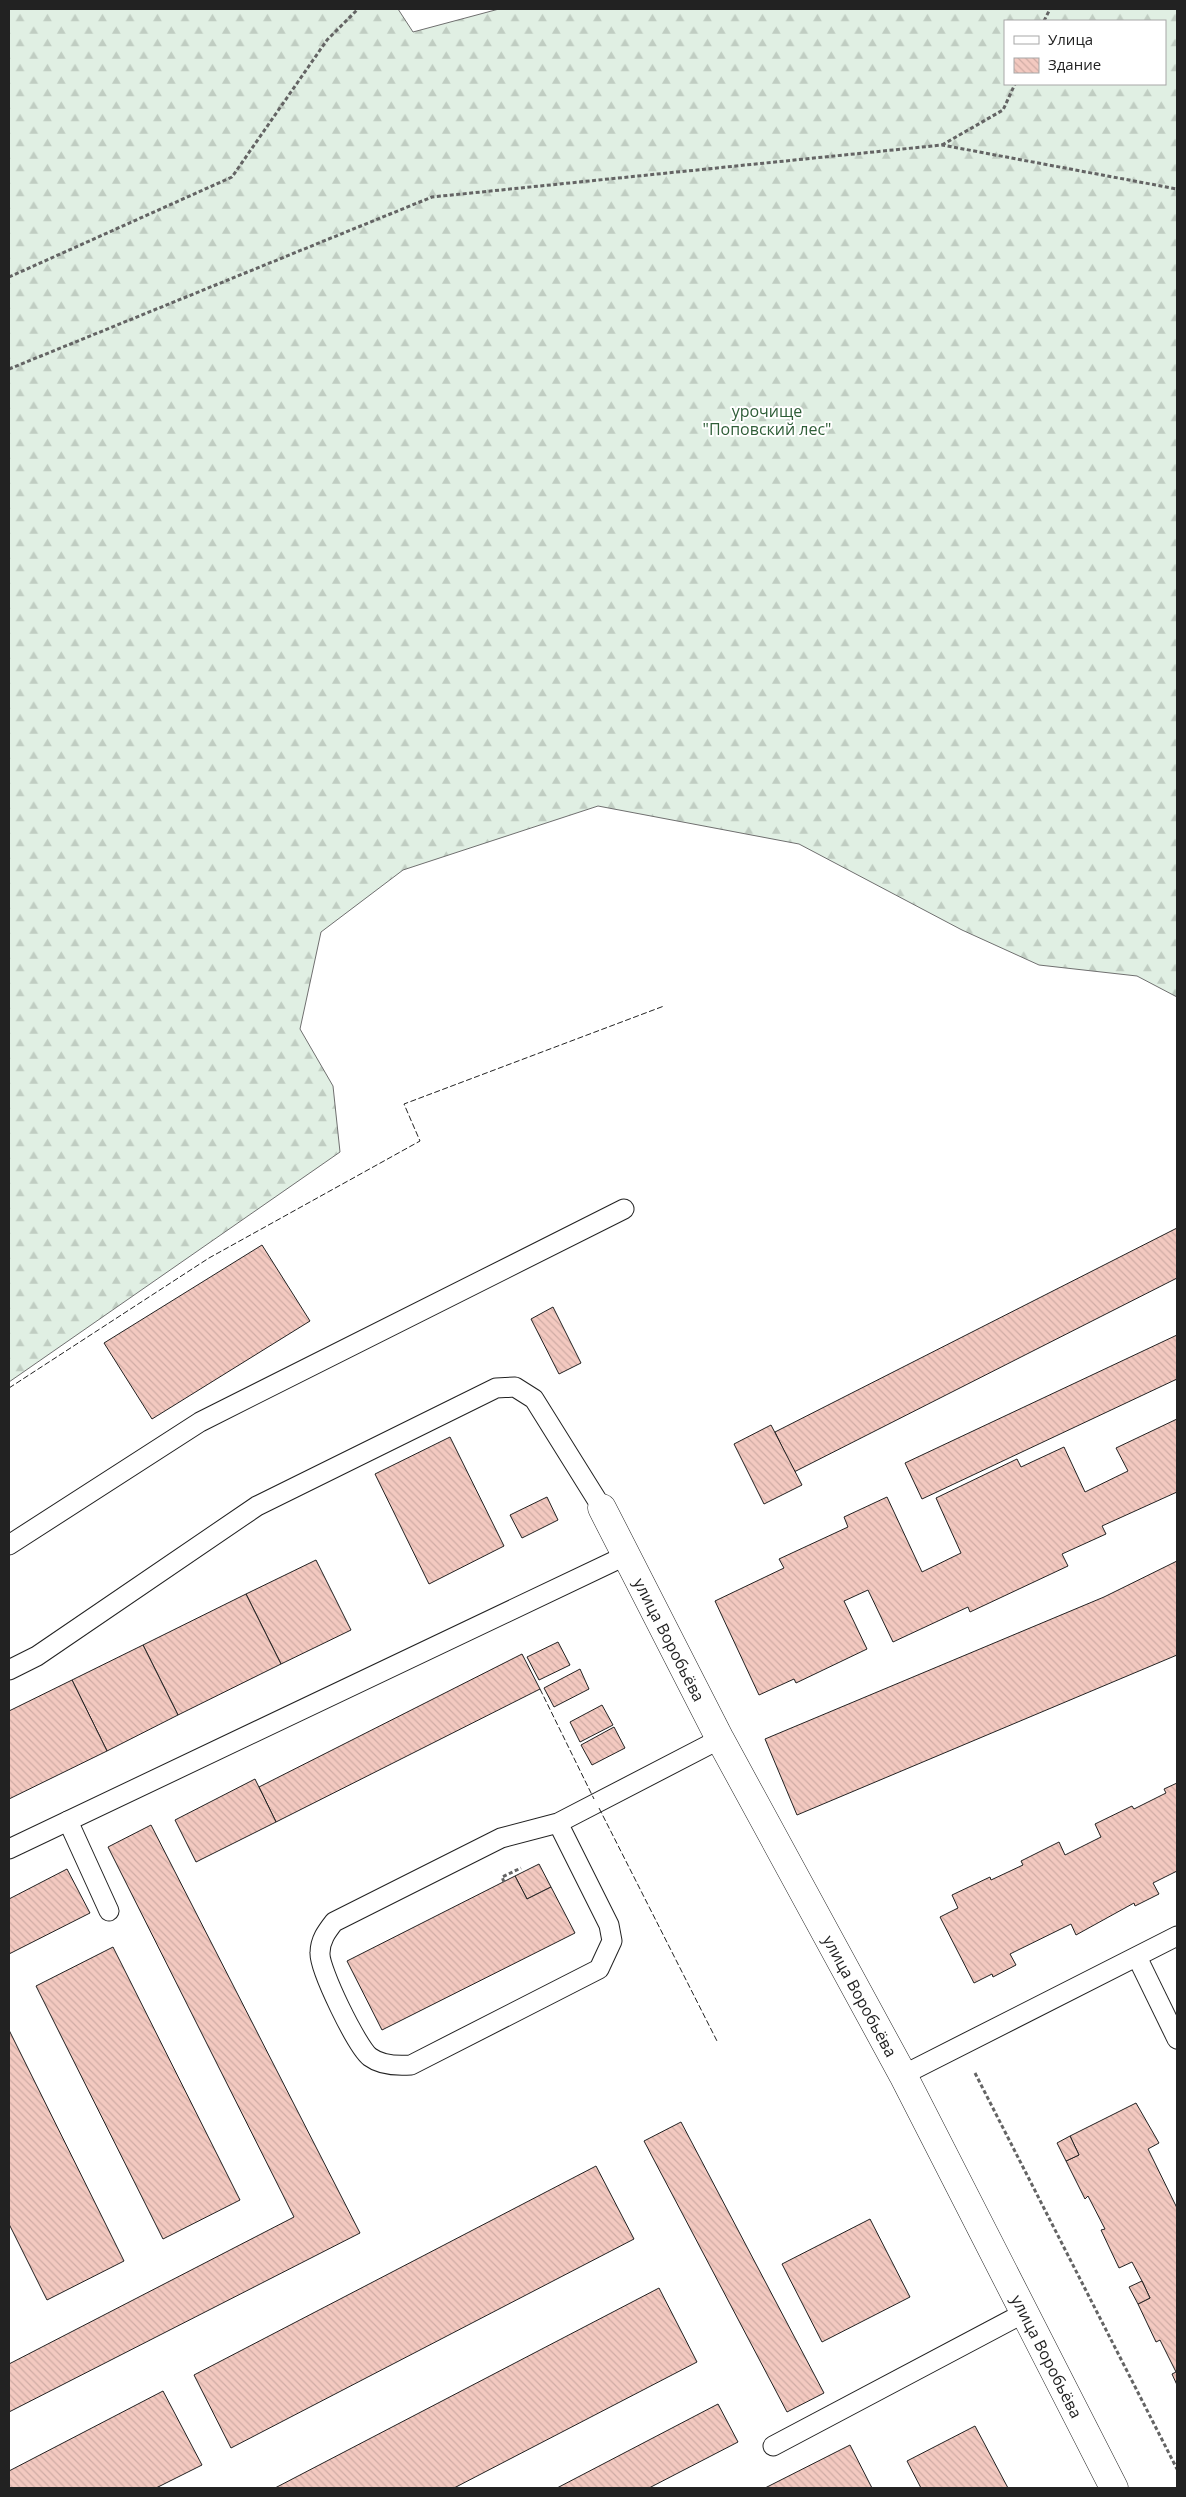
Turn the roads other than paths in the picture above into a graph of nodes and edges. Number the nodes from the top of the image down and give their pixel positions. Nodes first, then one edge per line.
1 (624, 1209) dead end
2 (602, 1508) joint
3 (9, 1545) edge
4 (627, 1555) junction
5 (9, 1670) edge
6 (720, 1739) junction
7 (68, 1821) junction
8 (558, 1823) junction
9 (9, 1849) edge
10 (110, 1911) dead end
11 (1177, 1936) edge
12 (1137, 1957) junction
13 (1177, 2039) edge
14 (902, 2075) junction
15 (1024, 2313) junction
16 (773, 2446) dead end
17 (1114, 2488) edge

1 - 3 lane
2 - 4 street, улица Воробьёва
2 - 5 lane
4 - 6 street, улица Воробьёва
4 - 7 lane
6 - 8 lane
6 - 14 street, улица Воробьёва
7 - 9 lane
7 - 10 lane
8 - 8 lane
11 - 12 lane
12 - 13 lane
12 - 14 lane
14 - 15 street, улица Воробьёва
15 - 16 lane
15 - 17 street, улица Воробьёва

